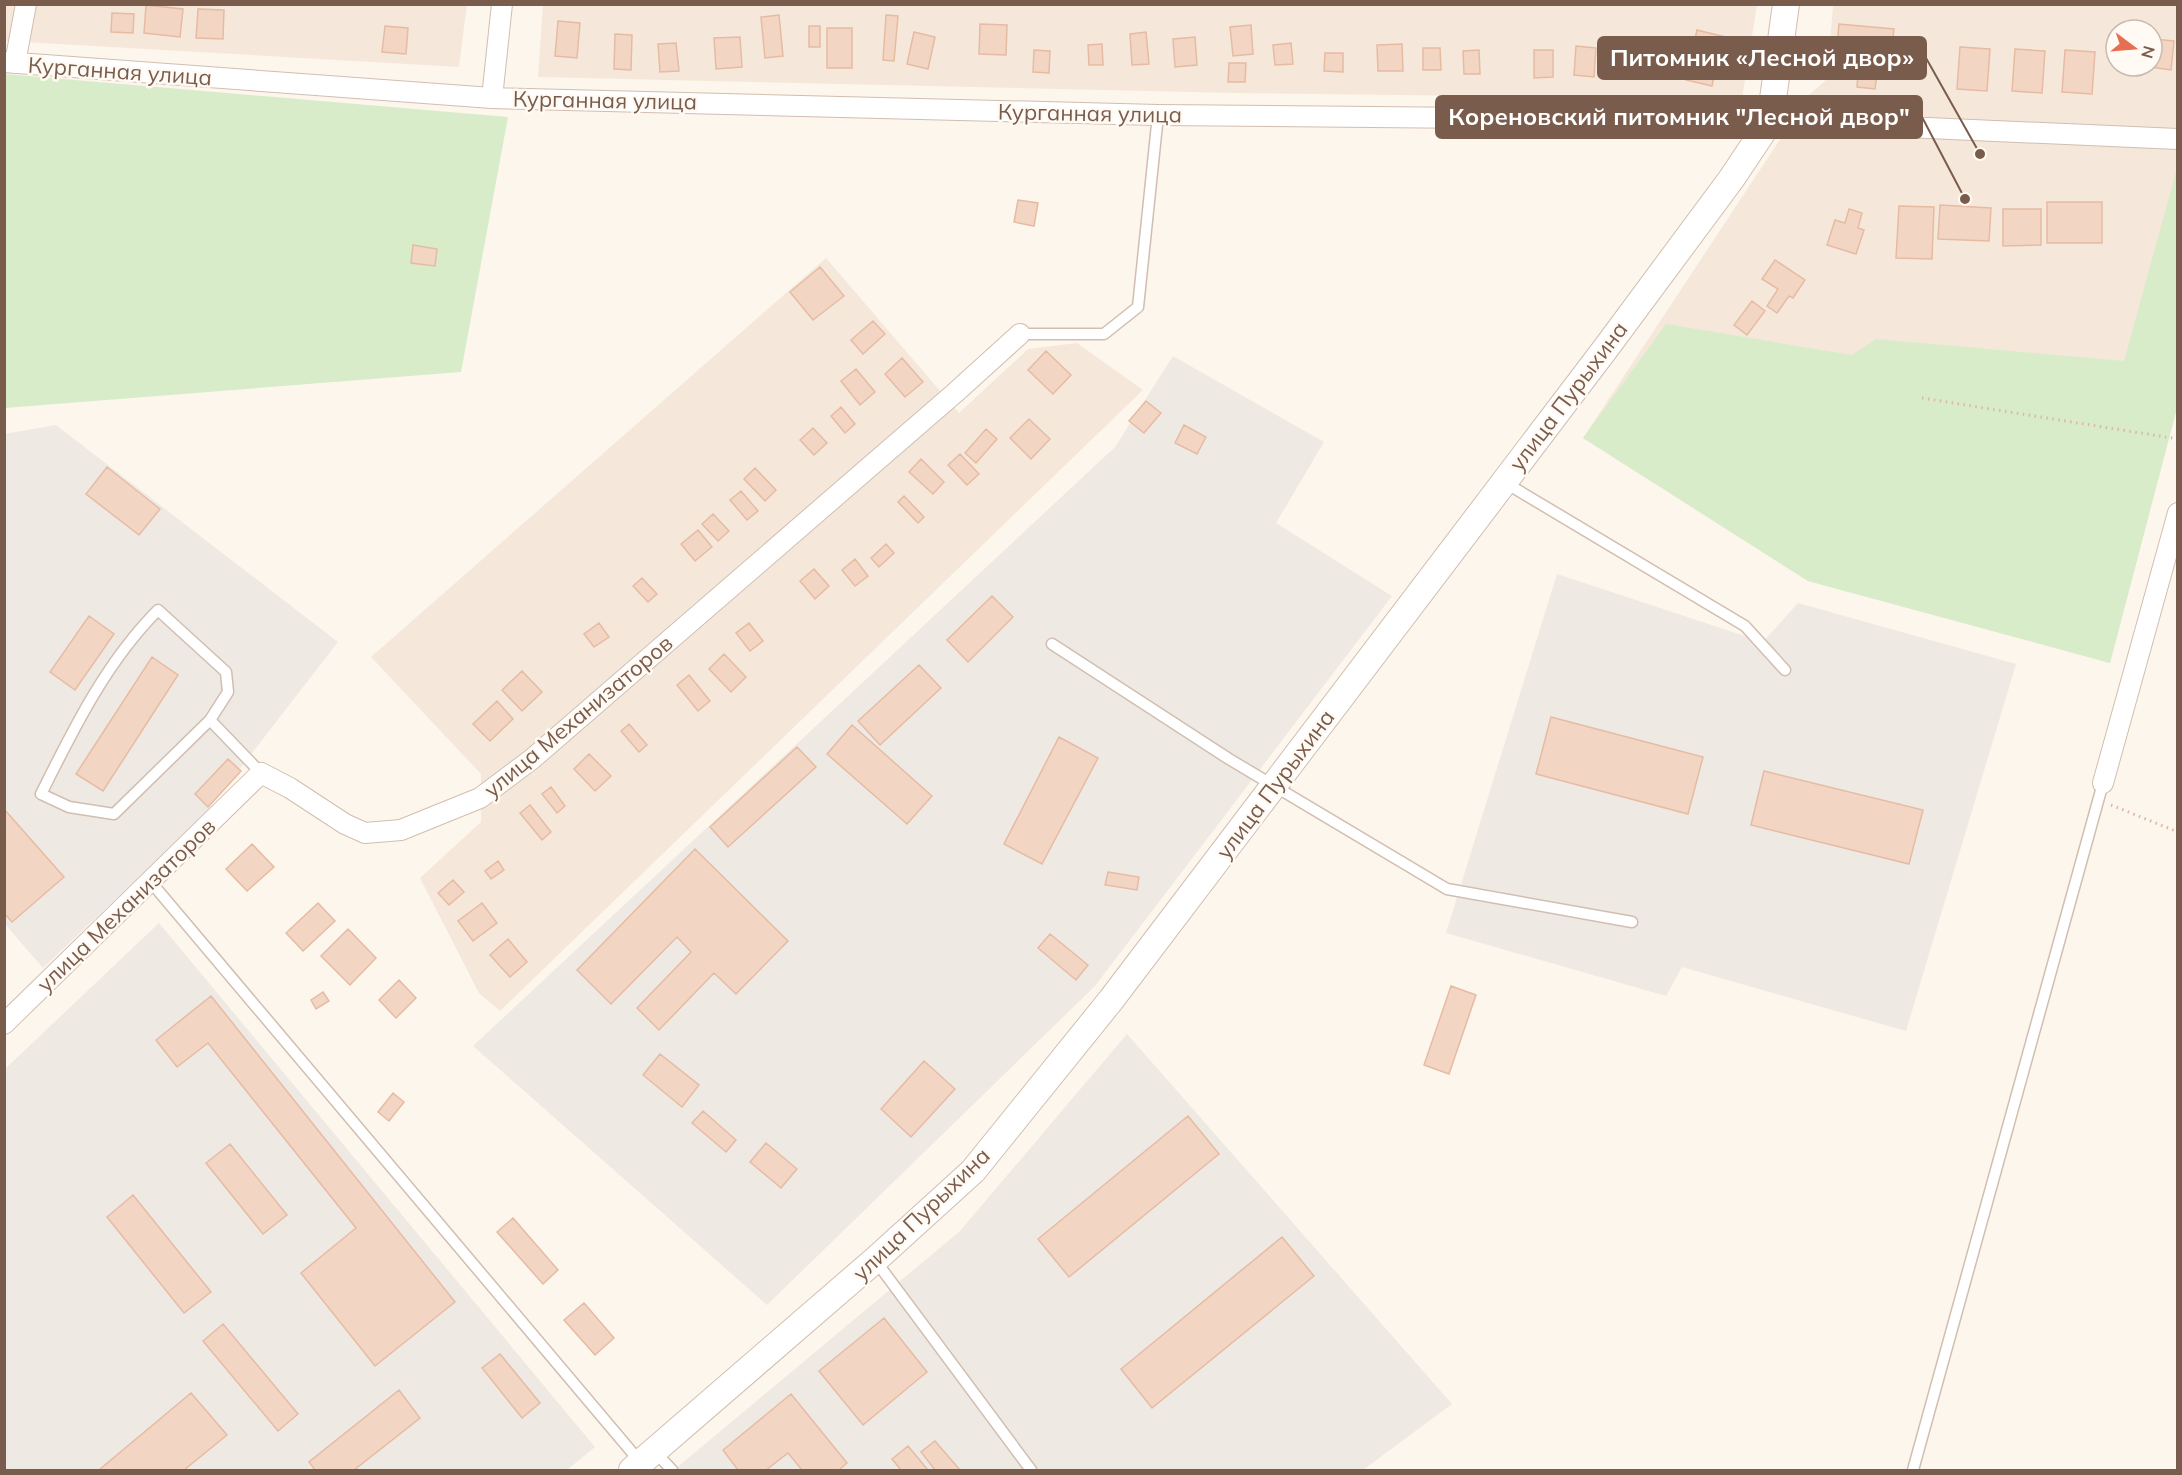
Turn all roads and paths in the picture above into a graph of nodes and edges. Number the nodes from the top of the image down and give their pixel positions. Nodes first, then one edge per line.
1 (26, 4) edge
2 (502, 4) edge
3 (1786, 4) edge
4 (10, 62) edge
5 (492, 98) junction
6 (1158, 115) junction
7 (1770, 121) junction
8 (2178, 140) edge
9 (1020, 334) joint
10 (1923, 398) dead end
11 (2178, 439) edge
12 (1504, 482) junction
13 (2178, 513) edge
14 (1052, 644) dead end
15 (1785, 670) dead end
16 (210, 720) junction
17 (261, 773) junction
18 (1273, 785) junction
19 (2101, 791) junction
20 (2178, 832) edge
21 (150, 881) junction
22 (1632, 922) dead end
23 (4, 1024) edge
24 (875, 1260) junction
25 (642, 1461) edge
26 (672, 1470) edge
27 (1031, 1470) edge
28 (1913, 1470) edge

1 - 4 street
2 - 5 street
3 - 7 street, улица Пурыхина
4 - 5 street, Курганная улица
5 - 6 street, Курганная улица
6 - 7 street, Курганная улица
6 - 9 lane
7 - 8 street, Курганная улица
7 - 12 street, улица Пурыхина
9 - 17 street, улица Механизаторов
10 - 11 path
12 - 15 lane
12 - 18 street, улица Пурыхина
13 - 19 street
14 - 18 lane
16 - 16 lane
16 - 17 lane
17 - 21 street, улица Механизаторов
18 - 22 lane
18 - 24 street, улица Пурыхина
19 - 20 path
19 - 28 lane
21 - 23 street, улица Механизаторов
21 - 25 lane
24 - 25 street, улица Пурыхина
24 - 27 lane
25 - 26 lane

